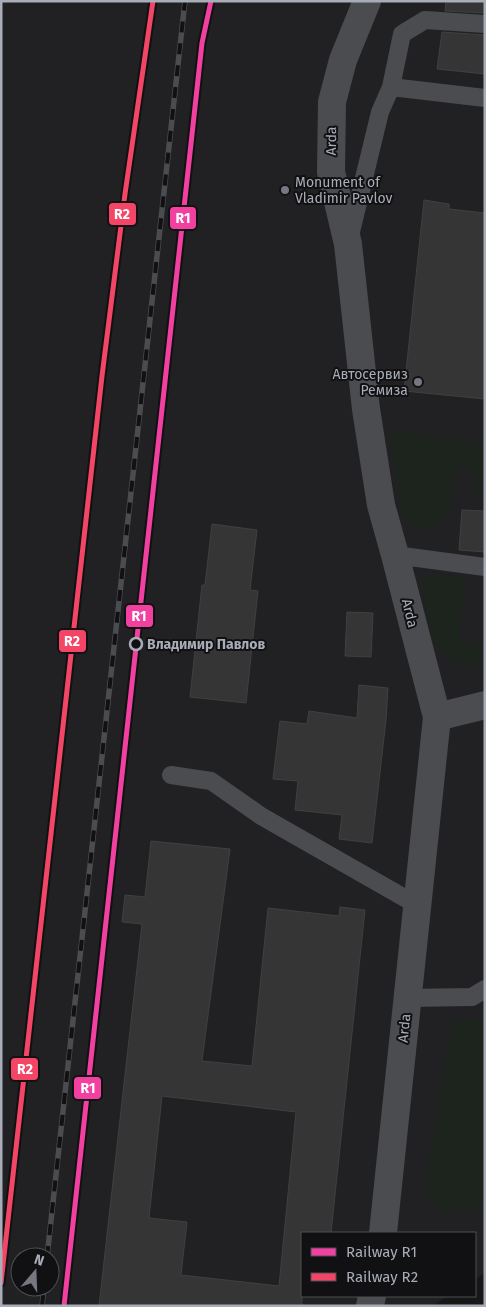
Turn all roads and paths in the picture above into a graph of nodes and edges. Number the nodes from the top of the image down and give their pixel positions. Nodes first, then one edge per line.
1 (367, 1) edge
2 (485, 24) edge
3 (390, 87) junction
4 (485, 98) edge
5 (348, 244) junction
6 (395, 555) junction
7 (485, 567) edge
8 (485, 706) edge
9 (437, 717) junction
10 (171, 775) dead end
11 (417, 905) junction
12 (485, 989) edge
13 (407, 998) junction
14 (383, 1232) edge

1 - 5 street, Arda
2 - 3 lane
3 - 4 lane
3 - 5 lane
5 - 6 street, Arda
6 - 7 lane
6 - 9 street, Arda
8 - 9 street
9 - 11 street, Arda
10 - 11 lane
11 - 13 street, Arda
12 - 13 lane
13 - 14 street, Arda

